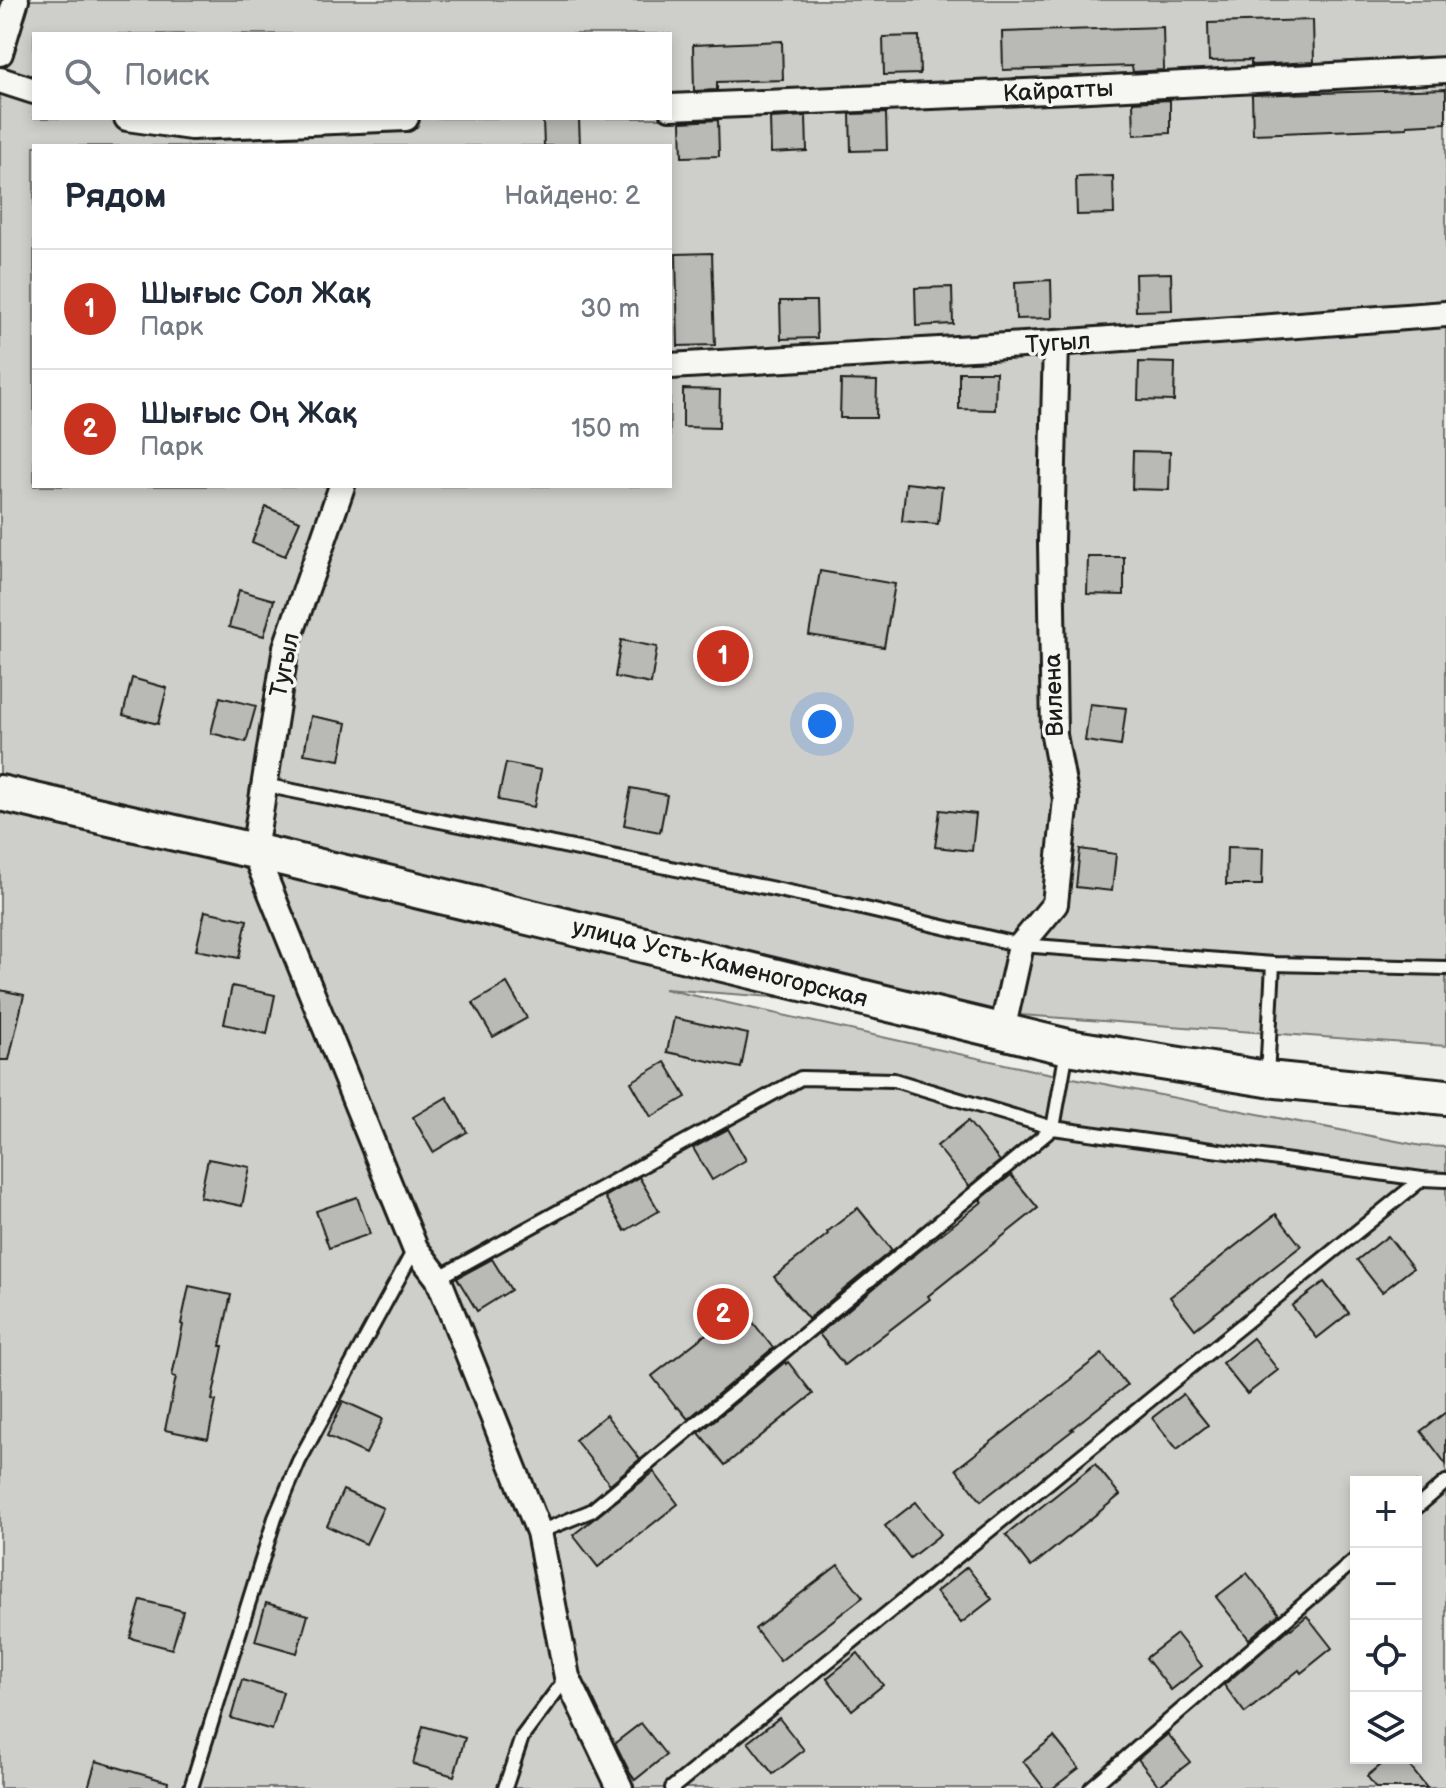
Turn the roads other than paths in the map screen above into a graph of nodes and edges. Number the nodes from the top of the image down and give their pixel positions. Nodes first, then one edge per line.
1 (16, 0) edge
2 (0, 53) edge
3 (1446, 70) edge
4 (0, 80) edge
5 (32, 90) edge
6 (672, 107) edge
7 (141, 120) edge
8 (358, 120) edge
9 (1446, 314) edge
10 (1056, 343) junction
11 (672, 366) edge
12 (341, 488) edge
13 (264, 785) junction
14 (0, 793) edge
15 (254, 851) junction
16 (1021, 945) junction
17 (1273, 964) junction
18 (1446, 968) edge
19 (1002, 1031) junction
20 (1068, 1047) junction
21 (1267, 1079) junction
22 (1446, 1097) edge
23 (1053, 1128) junction
24 (1422, 1179) junction
25 (1446, 1180) edge
26 (415, 1248) junction
27 (438, 1278) junction
28 (1446, 1482) edge
29 (1422, 1503) edge
30 (539, 1532) junction
31 (1350, 1564) edge
32 (567, 1677) junction
33 (191, 1788) edge
34 (505, 1788) edge
35 (620, 1788) edge
36 (672, 1788) edge
37 (1091, 1788) edge

1 - 2 street
3 - 6 street, Кайратты
4 - 5 street
7 - 8 street
9 - 10 street, Тугыл
10 - 11 street, Тугыл
10 - 16 street, Вилена
12 - 13 street, Тугыл
13 - 15 street, Тугыл
13 - 16 lane
14 - 15 street, улица Усть-Каменогорская
15 - 19 street, улица Усть-Каменогорская
15 - 26 street
16 - 17 lane
16 - 19 street, Вилена
17 - 18 lane
17 - 21 lane
19 - 20 street, улица Усть-Каменогорская
20 - 21 street, улица Усть-Каменогорская
20 - 23 lane
21 - 22 street, улица Усть-Каменогорская
23 - 24 lane
23 - 27 lane
23 - 30 lane
24 - 25 lane
24 - 36 lane
26 - 27 street
26 - 33 lane
27 - 30 street
28 - 29 lane
30 - 32 street
31 - 37 lane
32 - 34 lane
32 - 35 street

